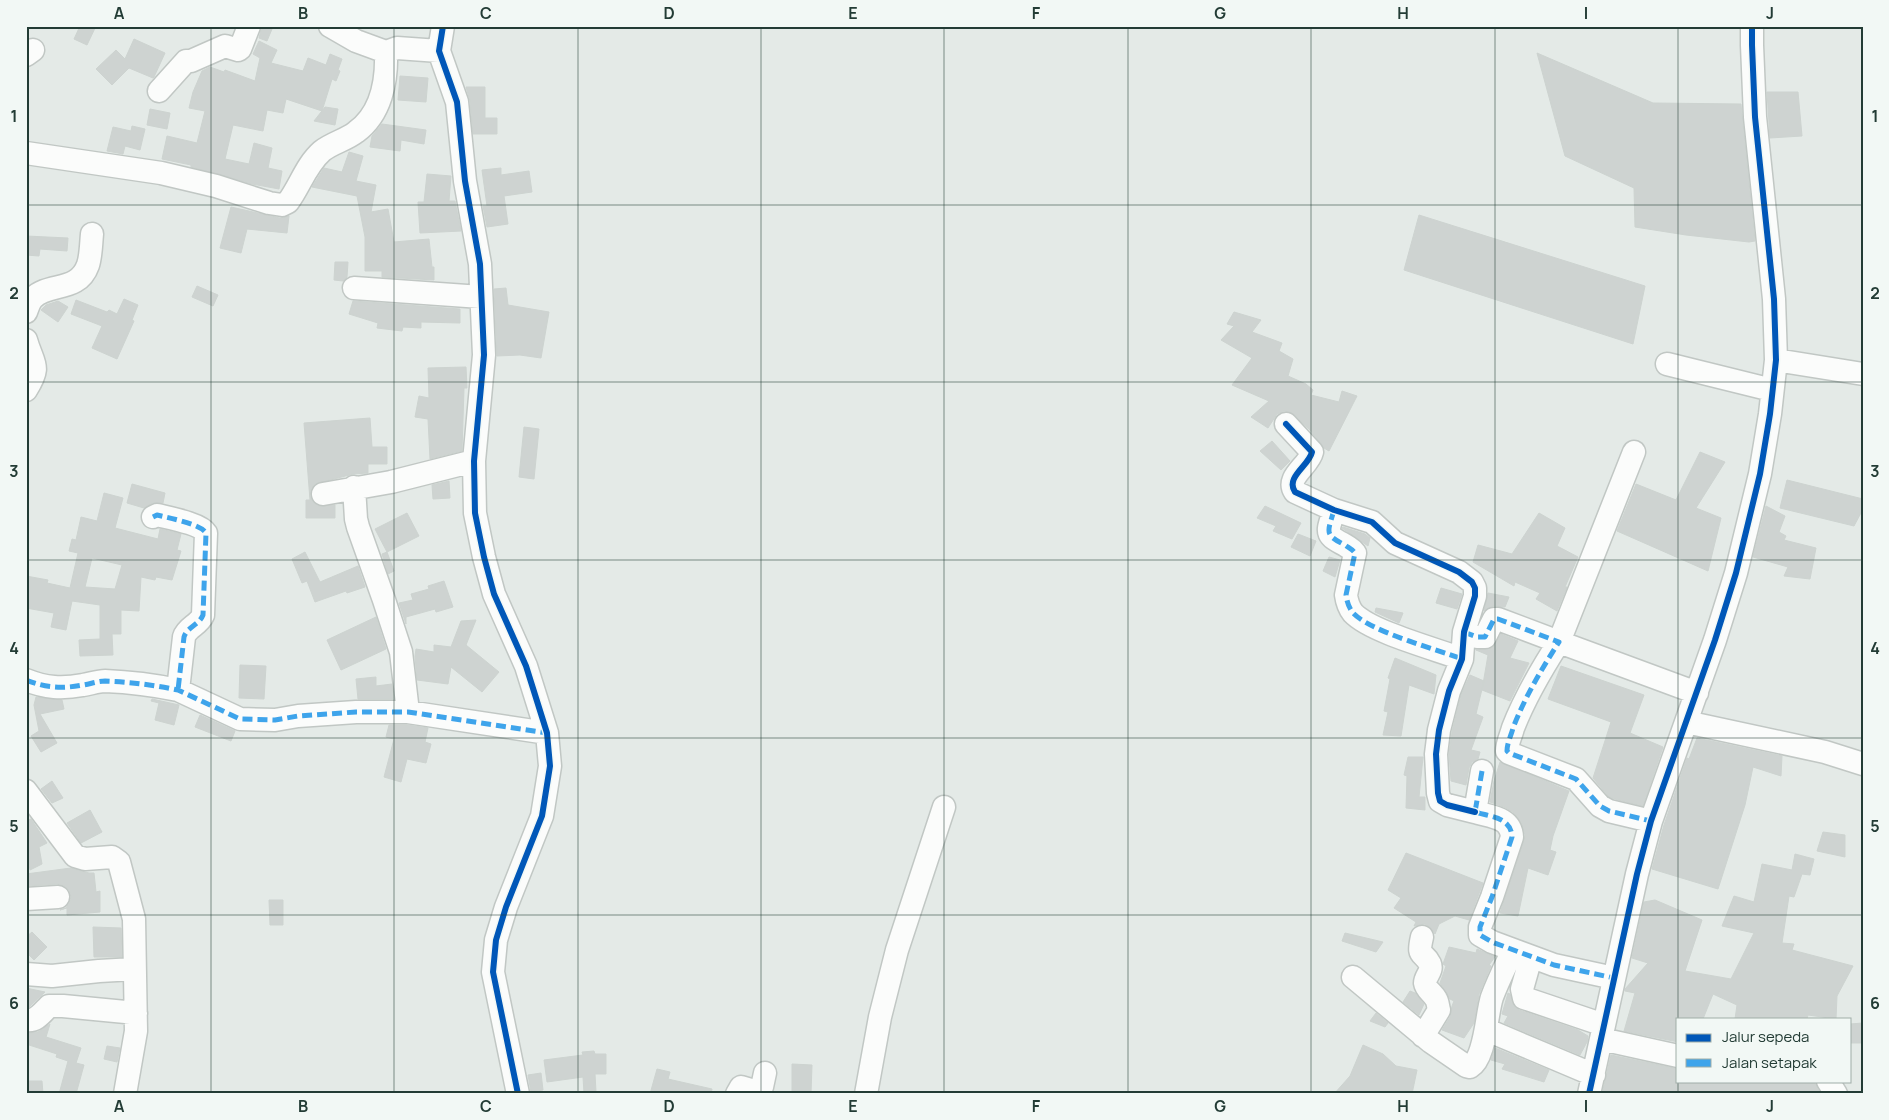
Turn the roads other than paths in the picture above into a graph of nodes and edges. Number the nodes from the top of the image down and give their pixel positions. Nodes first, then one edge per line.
1 (249, 26) edge
2 (330, 26) edge
3 (443, 26) edge
4 (1752, 26) edge
5 (439, 51) junction
6 (386, 52) junction
7 (159, 91) dead end
8 (26, 153) edge
9 (92, 234) dead end
10 (354, 288) dead end
11 (482, 297) junction
12 (26, 312) edge
13 (26, 340) edge
14 (1776, 360) junction
15 (1667, 364) dead end
16 (1863, 374) edge
17 (26, 390) edge
18 (1772, 390) junction
19 (1286, 424) dead end
20 (1634, 452) dead end
21 (474, 462) junction
22 (354, 487) junction
23 (323, 494) dead end
24 (1334, 510) junction
25 (153, 518) dead end
26 (1464, 632) junction
27 (1559, 642) junction
28 (1462, 659) junction
29 (26, 680) edge
30 (178, 690) junction
31 (1696, 693) junction
32 (408, 712) junction
33 (1686, 722) junction
34 (547, 733) junction
35 (1863, 764) edge
36 (1482, 771) dead end
37 (26, 791) edge
38 (944, 807) dead end
39 (1476, 812) junction
40 (1651, 821) junction
41 (58, 896) dead end
42 (26, 899) edge
43 (1422, 937) dead end
44 (1522, 953) junction
45 (134, 969) junction
46 (26, 974) edge
47 (52, 976) junction
48 (1353, 977) dead end
49 (1614, 978) junction
50 (49, 1006) junction
51 (136, 1013) junction
52 (26, 1020) edge
53 (1487, 1030) junction
54 (1602, 1032) junction
55 (1423, 1036) junction
56 (1676, 1055) edge
57 (765, 1073) dead end
58 (1829, 1082) edge
59 (1592, 1085) edge
60 (125, 1094) edge
61 (518, 1094) edge
62 (737, 1094) edge
63 (866, 1094) edge
64 (1836, 1094) edge

1 - 7 street
2 - 6 street
3 - 5 street
4 - 14 street
5 - 6 street
5 - 11 street
6 - 8 street
9 - 12 street
10 - 11 street
11 - 21 street
13 - 17 street
14 - 16 street
14 - 18 street
15 - 18 street
18 - 31 street
19 - 24 street
20 - 27 street
21 - 22 street
21 - 34 street
22 - 23 street
22 - 32 street
24 - 26 street
24 - 28 street
25 - 30 street
26 - 27 street
26 - 28 street
27 - 31 street
27 - 40 street
28 - 39 street
29 - 30 street
30 - 32 street
31 - 33 street
32 - 34 street
33 - 35 street
33 - 40 street
34 - 61 street
36 - 39 street
37 - 45 street
38 - 63 street
39 - 44 street
40 - 49 street
41 - 42 street
43 - 55 street
44 - 49 street
44 - 53 street
44 - 54 street
45 - 47 street
45 - 51 street
46 - 47 street
47 - 50 street
48 - 55 street
49 - 54 street
50 - 51 street
50 - 52 street
51 - 60 street
53 - 55 street
53 - 59 street
54 - 56 street
54 - 59 street
57 - 62 street
58 - 64 street

